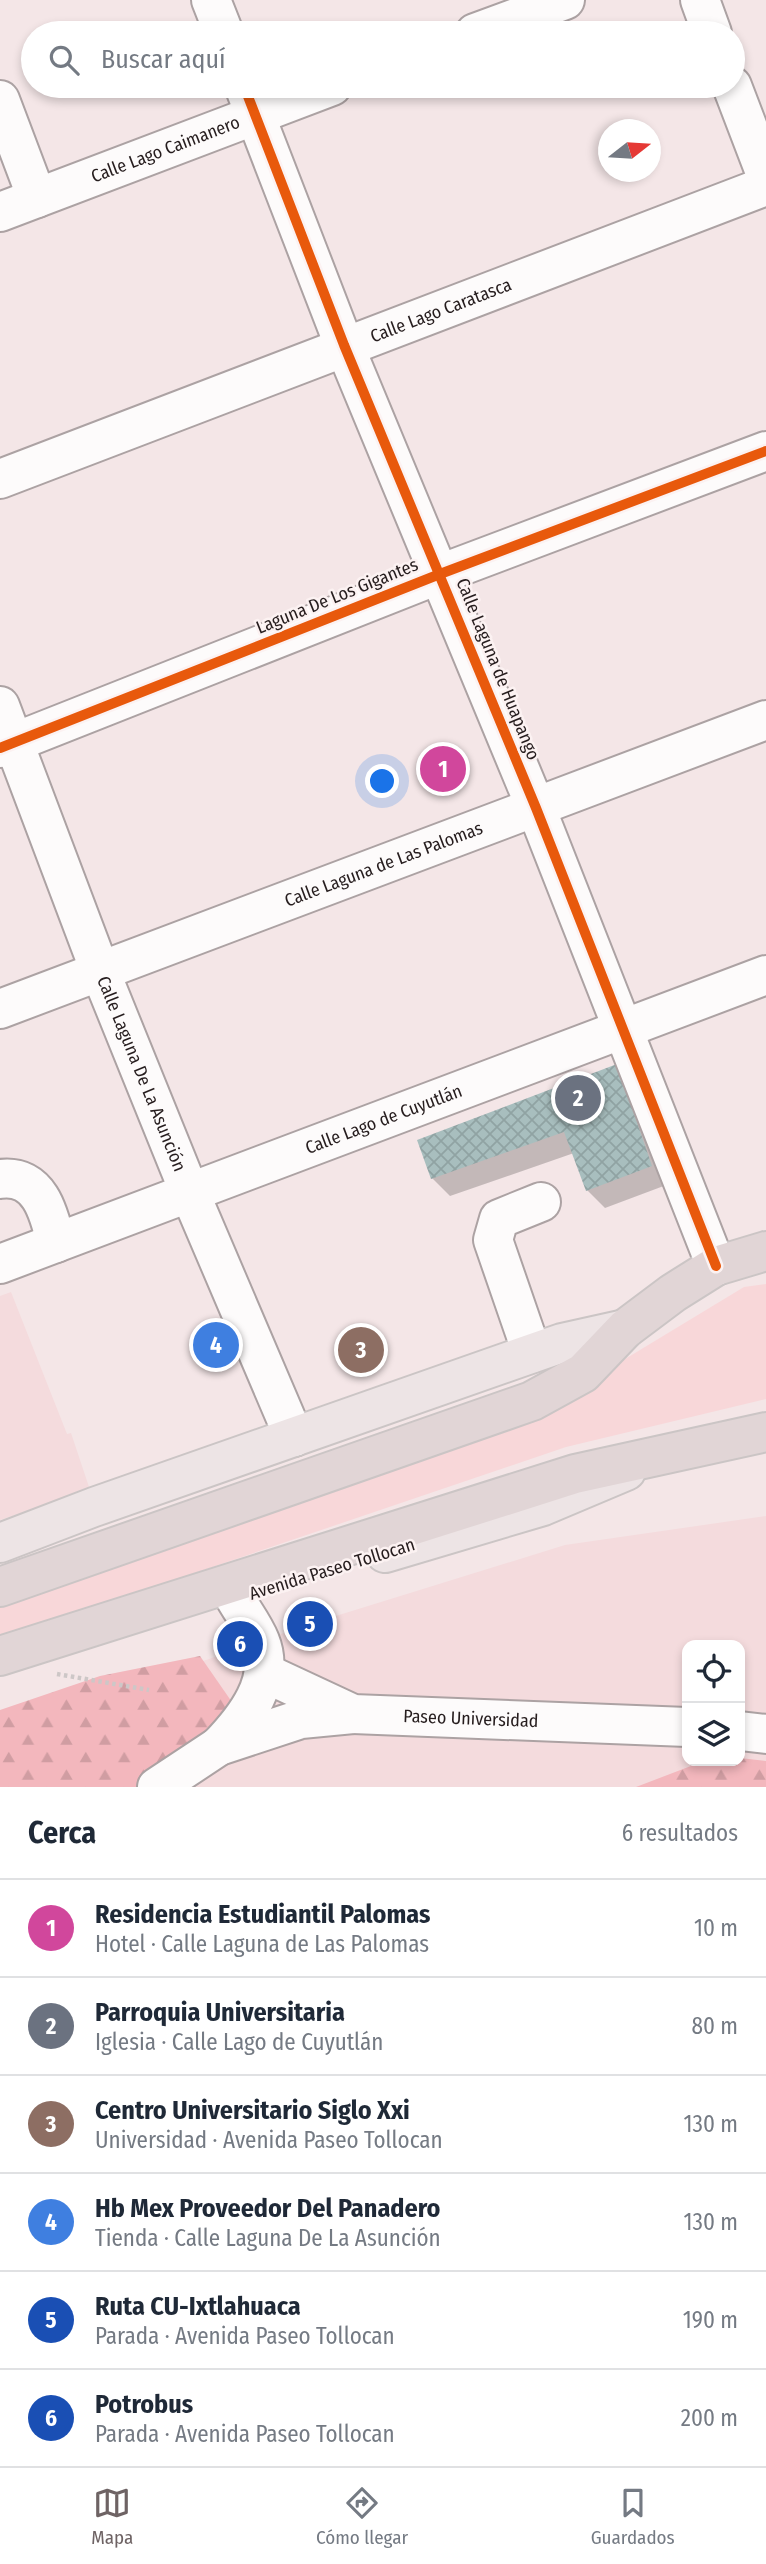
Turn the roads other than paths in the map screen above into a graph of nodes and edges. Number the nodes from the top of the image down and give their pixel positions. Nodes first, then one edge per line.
1 (211, 0) edge
2 (565, 0) edge
3 (699, 0) edge
4 (219, 21) edge
5 (508, 21) edge
6 (707, 21) edge
7 (737, 98) edge
8 (0, 100) edge
9 (250, 100) edge
10 (766, 176) edge
11 (766, 186) edge
12 (37, 198) junction
13 (0, 212) edge
14 (344, 345) junction
15 (766, 451) edge
16 (0, 479) edge
17 (440, 574) junction
18 (0, 706) edge
19 (766, 720) edge
20 (7, 745) edge
21 (536, 807) junction
22 (100, 971) junction
23 (766, 975) edge
24 (0, 1009) edge
25 (622, 1028) junction
26 (0, 1179) edge
27 (188, 1191) junction
28 (541, 1202) dead end
29 (56, 1243) junction
30 (766, 1251) edge
31 (0, 1264) edge
32 (716, 1266) junction
33 (625, 1329) junction
34 (532, 1353) junction
35 (766, 1432) edge
36 (294, 1437) junction
37 (662, 1456) junction
38 (0, 1544) edge
39 (0, 1587) edge
40 (235, 1598) junction
41 (7, 1667) edge
42 (265, 1673) junction
43 (353, 1714) junction
44 (682, 1727) edge
45 (745, 1732) edge
46 (766, 1734) edge
47 (219, 1746) junction
48 (158, 1787) edge

1 - 4 street
2 - 5 street
3 - 6 street
7 - 10 street
8 - 12 street
9 - 12 street, Calle Lago Caimanero
9 - 14 street, Calle Laguna de Huapango
11 - 14 street, Calle Lago Caratasca
12 - 13 street, Calle Lago Caimanero
14 - 16 street, Calle Lago Caratasca
14 - 17 street, Calle Laguna de Huapango
15 - 17 street, Laguna De Los Gigantes
17 - 20 street, Laguna De Los Gigantes
17 - 21 street, Calle Laguna de Huapango
18 - 20 street, Calle Laguna De La Asunción
19 - 21 street, Calle Laguna de Las Palomas
20 - 22 street, Calle Laguna De La Asunción
21 - 22 street, Calle Laguna de Las Palomas
21 - 25 street, Calle Laguna de Huapango
22 - 24 street, Calle Laguna de Las Palomas
22 - 27 street, Calle Laguna De La Asunción
23 - 25 street, Calle Lago de Cuyutlán
25 - 27 street, Calle Lago de Cuyutlán
25 - 32 street, Calle Laguna de Huapango
26 - 29 street
27 - 29 street, Calle Lago de Cuyutlán
27 - 36 street, Calle Laguna De La Asunción
28 - 34 street
29 - 31 street, Calle Lago de Cuyutlán
30 - 32 highway
32 - 33 highway
33 - 34 main road
33 - 39 highway
34 - 36 main road
35 - 37 highway, Avenida Paseo Tollocan
36 - 38 main road
37 - 40 main road, Avenida Paseo Tollocan
37 - 41 highway, Avenida Paseo Tollocan
40 - 41 main road, Avenida Paseo Tollocan
40 - 42 street
42 - 43 street, Paseo Universidad
42 - 47 street
43 - 44 street, Paseo Universidad
43 - 47 street
45 - 46 street
47 - 48 street

